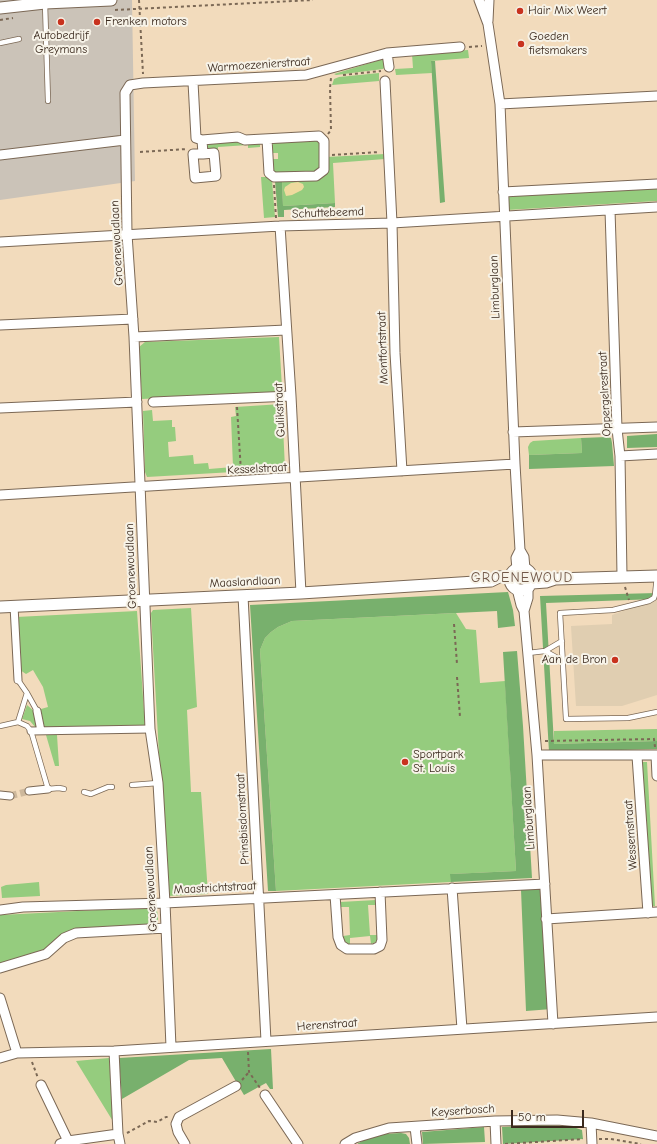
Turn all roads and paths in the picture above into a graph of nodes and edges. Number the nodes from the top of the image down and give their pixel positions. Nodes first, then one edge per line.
1 (139, 0) edge
2 (313, 0) edge
3 (479, 0) edge
4 (489, 0) edge
5 (45, 2) edge
6 (107, 3) edge
7 (3, 5) edge
8 (140, 10) junction
9 (14, 18) dead end
10 (0, 20) edge
11 (488, 24) junction
12 (19, 39) dead end
13 (0, 43) edge
14 (491, 46) junction
15 (460, 47) joint
16 (388, 54) junction
17 (389, 67) dead end
18 (331, 77) dead end
19 (385, 81) dead end
20 (193, 82) junction
21 (143, 83) junction
22 (130, 85) joint
23 (657, 96) edge
24 (48, 101) dead end
25 (500, 104) junction
26 (199, 139) junction
27 (267, 139) junction
28 (125, 140) junction
29 (324, 141) junction
30 (140, 152) dead end
31 (388, 152) junction
32 (203, 154) dead end
33 (324, 155) junction
34 (0, 156) edge
35 (274, 178) junction
36 (657, 184) edge
37 (503, 192) junction
38 (657, 207) edge
39 (610, 210) junction
40 (504, 216) junction
41 (392, 223) junction
42 (280, 226) junction
43 (127, 234) junction
44 (0, 242) edge
45 (133, 319) junction
46 (0, 325) edge
47 (286, 330) junction
48 (134, 337) junction
49 (291, 396) junction
50 (236, 398) junction
51 (137, 402) junction
52 (153, 402) dead end
53 (0, 408) edge
54 (657, 427) edge
55 (617, 429) junction
56 (513, 432) junction
57 (657, 454) edge
58 (620, 456) junction
59 (515, 464) junction
60 (402, 471) junction
61 (295, 478) junction
62 (242, 481) junction
63 (140, 487) junction
64 (0, 495) edge
65 (622, 576) junction
66 (657, 576) edge
67 (522, 579) junction
68 (301, 593) junction
69 (243, 596) junction
70 (145, 601) junction
71 (14, 606) junction
72 (631, 606) junction
73 (0, 607) edge
74 (454, 624) dead end
75 (562, 641) junction
76 (545, 652) junction
77 (528, 653) junction
78 (563, 661) junction
79 (457, 664) dead end
80 (457, 677) dead end
81 (18, 680) joint
82 (27, 693) junction
83 (37, 711) joint
84 (657, 712) edge
85 (460, 717) dead end
86 (18, 722) junction
87 (0, 726) edge
88 (150, 729) junction
89 (32, 731) junction
90 (41, 731) junction
91 (654, 739) dead end
92 (535, 741) junction
93 (536, 755) junction
94 (637, 756) junction
95 (656, 756) edge
96 (657, 776) edge
97 (158, 783) junction
98 (132, 785) dead end
99 (112, 787) dead end
100 (48, 789) junction
101 (64, 789) dead end
102 (29, 791) tunnel mouth
103 (84, 792) dead end
104 (0, 795) edge
105 (10, 796) tunnel mouth
106 (545, 884) junction
107 (452, 888) junction
108 (380, 892) junction
109 (334, 895) junction
110 (259, 898) junction
111 (165, 903) junction
112 (0, 910) edge
113 (652, 912) edge
114 (546, 919) junction
115 (166, 928) junction
116 (0, 968) edge
117 (0, 998) edge
118 (657, 1017) edge
119 (553, 1024) junction
120 (462, 1029) junction
121 (266, 1041) junction
122 (248, 1043) junction
123 (171, 1047) junction
124 (114, 1051) junction
125 (17, 1053) junction
126 (28, 1053) junction
127 (0, 1058) edge
128 (41, 1085) joint
129 (236, 1086) dead end
130 (265, 1095) joint
131 (179, 1117) junction
132 (495, 1121) junction
133 (591, 1123) junction
134 (415, 1127) junction
135 (118, 1134) junction
136 (657, 1136) edge
137 (592, 1142) edge
138 (64, 1143) edge
139 (120, 1144) edge
140 (185, 1144) edge
141 (298, 1144) edge
142 (344, 1144) edge
143 (417, 1144) edge
144 (496, 1144) edge
145 (504, 1144) edge
146 (641, 1144) edge

1 - 8 path
2 - 8 path
3 - 11 street, Limburglaan
4 - 11 street, Limburglaan
5 - 6 street
5 - 7 street
5 - 24 lane
6 - 8 path
8 - 21 path
9 - 10 path
11 - 14 street, Limburglaan
12 - 13 lane
14 - 15 path
14 - 25 street, Limburglaan
15 - 16 street, Warmoezenierstraat
16 - 17 street
16 - 20 street, Warmoezenierstraat
18 - 29 path
19 - 31 street, Montfortstraat
20 - 21 street, Warmoezenierstraat
20 - 26 street
21 - 22 street, Warmoezenierstraat
22 - 28 street, Groenewoudlaan
23 - 25 street
25 - 37 street, Limburglaan
26 - 27 street
26 - 30 path
26 - 32 street
27 - 29 street
27 - 35 street
28 - 34 street
28 - 43 street, Groenewoudlaan
29 - 33 street
31 - 33 path
31 - 41 street, Montfortstraat
33 - 35 street
35 - 42 path
36 - 37 street
37 - 40 street, Limburglaan
38 - 39 street, Schuttebeemd
39 - 40 street, Schuttebeemd
39 - 55 street, Oppergelrestraat
40 - 41 street, Schuttebeemd
40 - 56 street, Limburglaan
41 - 42 street, Schuttebeemd
41 - 60 street, Montfortstraat
42 - 43 street, Schuttebeemd
42 - 47 street, Gulikstraat
43 - 44 street, Schuttebeemd
43 - 45 street, Groenewoudlaan
45 - 46 street
45 - 48 street, Groenewoudlaan
47 - 48 street
47 - 49 street, Gulikstraat
48 - 51 street, Groenewoudlaan
49 - 50 street
49 - 61 street, Gulikstraat
50 - 52 street
50 - 62 path
51 - 53 street
51 - 63 street, Groenewoudlaan
54 - 55 street
55 - 56 street
55 - 58 street, Oppergelrestraat
56 - 59 street, Limburglaan
57 - 58 street
58 - 65 street, Oppergelrestraat
59 - 60 street, Kesselstraat
59 - 67 street, Limburglaan
60 - 61 street, Kesselstraat
61 - 62 street, Kesselstraat
61 - 68 street, Gulikstraat
62 - 63 street, Kesselstraat
63 - 64 street, Kesselstraat
63 - 70 street, Groenewoudlaan
65 - 66 street, Maaslandlaan
65 - 67 street, Maaslandlaan
65 - 72 path
66 - 72 lane
67 - 68 street, Maaslandlaan
67 - 77 street, Limburglaan
68 - 69 street, Maaslandlaan
69 - 70 street, Maaslandlaan
69 - 110 street, Prinsbisdomstraat
70 - 71 street, Maaslandlaan
70 - 88 street, Groenewoudlaan
71 - 73 street, Maaslandlaan
71 - 81 street
72 - 75 lane
74 - 79 path
75 - 76 lane
75 - 78 lane
76 - 77 lane
76 - 78 lane
77 - 92 street, Limburglaan
78 - 84 lane
80 - 85 path
81 - 82 lane
82 - 83 lane
82 - 86 lane
83 - 90 street
86 - 87 lane
86 - 89 lane
88 - 90 street
88 - 97 street, Groenewoudlaan
89 - 90 street
89 - 100 lane
91 - 92 path
92 - 93 street, Limburglaan
93 - 94 street
93 - 106 street, Limburglaan
94 - 95 street
94 - 113 street, Wessemstraat
95 - 96 street
97 - 98 lane
97 - 111 street, Groenewoudlaan
99 - 103 lane
100 - 101 lane
100 - 102 street
104 - 105 street
106 - 107 street, Maastrichtstraat
106 - 114 street, Limburglaan
107 - 108 street, Maastrichtstraat
107 - 120 street
108 - 109 street, Maastrichtstraat
108 - 109 street
109 - 110 street, Maastrichtstraat
110 - 111 street, Maastrichtstraat
110 - 121 street, Prinsbisdomstraat
111 - 112 street, Maastrichtstraat
111 - 115 street, Groenewoudlaan
113 - 114 street
114 - 119 street, Limburglaan
115 - 116 street
115 - 123 street, Groenewoudlaan
117 - 125 street
118 - 119 street, Herenstraat
119 - 120 street, Herenstraat
120 - 121 street, Herenstraat
121 - 122 street, Herenstraat
122 - 123 street, Herenstraat
122 - 130 path
123 - 124 street, Herenstraat
124 - 126 street, Herenstraat
124 - 135 street
125 - 126 street, Herenstraat
125 - 127 street, Herenstraat
126 - 128 path
128 - 138 street
129 - 131 street
130 - 141 street
131 - 135 path
131 - 140 street
132 - 133 street, Keyserbosch
132 - 134 street, Keyserbosch
132 - 144 street
133 - 136 street, Keyserbosch
133 - 137 street
134 - 142 street, Keyserbosch
134 - 143 street
135 - 138 street
135 - 139 street
137 - 145 path
137 - 146 path

